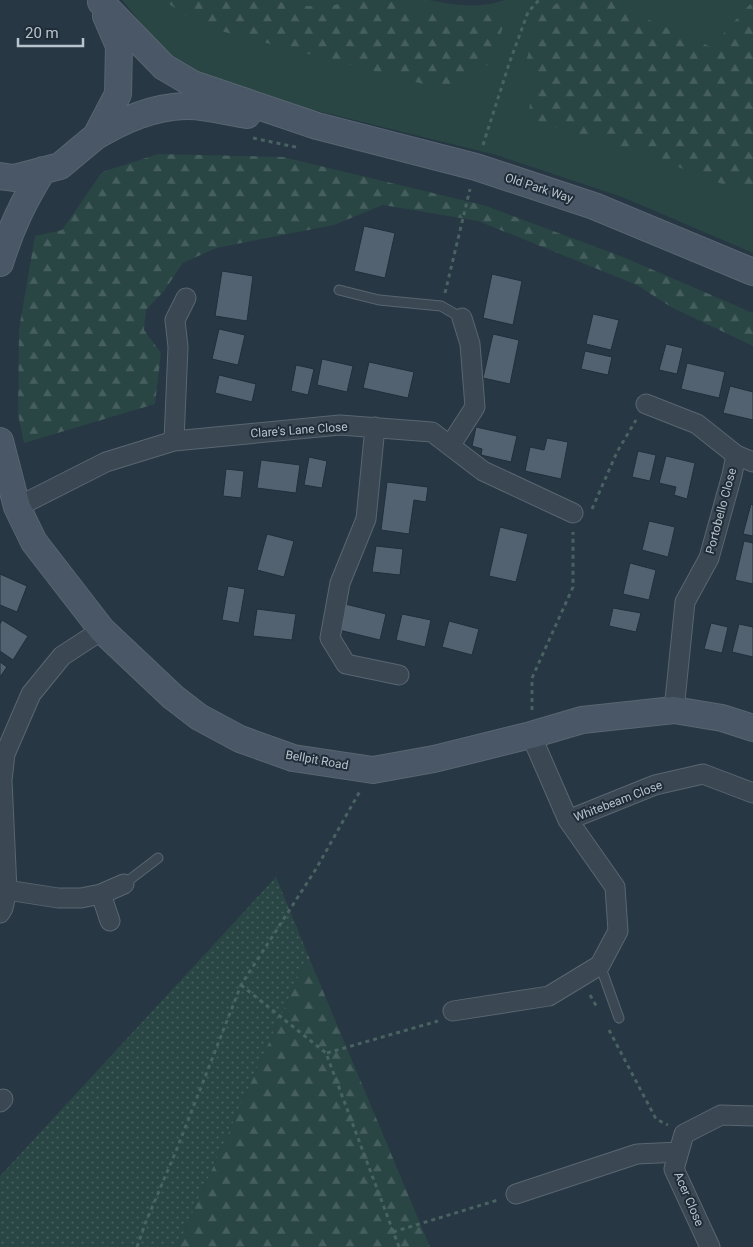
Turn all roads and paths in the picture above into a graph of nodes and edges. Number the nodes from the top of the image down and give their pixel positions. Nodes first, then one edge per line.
1 (539, 0) edge
2 (99, 1) edge
3 (317, 126) junction
4 (96, 136) junction
5 (245, 137) dead end
6 (301, 148) dead end
7 (43, 170) junction
8 (0, 176) edge
9 (469, 181) junction
10 (0, 264) edge
11 (753, 272) edge
12 (339, 290) dead end
13 (186, 298) dead end
14 (441, 306) junction
15 (462, 318) joint
16 (646, 404) joint
17 (375, 428) junction
18 (0, 441) edge
19 (174, 441) junction
20 (450, 446) junction
21 (744, 459) edge
22 (17, 507) junction
23 (573, 513) junction
24 (102, 630) junction
25 (399, 675) dead end
26 (674, 710) junction
27 (753, 728) edge
28 (531, 735) junction
29 (2, 754) edge
30 (373, 770) junction
31 (753, 794) edge
32 (568, 820) junction
33 (158, 858) dead end
34 (124, 884) joint
35 (7, 890) junction
36 (102, 894) junction
37 (0, 913) edge
38 (110, 920) dead end
39 (600, 965) junction
40 (581, 977) junction
41 (241, 985) junction
42 (598, 1010) dead end
43 (453, 1011) joint
44 (619, 1018) dead end
45 (607, 1027) dead end
46 (326, 1053) junction
47 (753, 1116) edge
48 (681, 1143) junction
49 (516, 1194) joint
50 (393, 1232) junction
51 (137, 1247) edge
52 (399, 1247) edge
53 (710, 1247) edge

1 - 9 path
2 - 3 main road, Old Park Way
2 - 4 main road
3 - 4 main road, Old Park Way
3 - 9 main road, Old Park Way
4 - 7 main road
5 - 6 path
7 - 8 main road
7 - 10 main road
9 - 11 main road, Old Park Way
9 - 14 path
12 - 14 lane
13 - 19 street
14 - 15 lane
15 - 20 street
16 - 21 street, Portobello Close
16 - 23 path
17 - 19 street, Clare's Lane Close
17 - 20 street, Clare's Lane Close
17 - 25 street
18 - 22 main road, Bellpit Road
19 - 22 street, Clare's Lane Close
20 - 23 street, Clare's Lane Close
21 - 26 street, Portobello Close
22 - 24 main road, Bellpit Road
23 - 28 path
24 - 29 street
24 - 30 main road, Bellpit Road
26 - 27 main road, Bellpit Road
26 - 28 main road, Bellpit Road
28 - 30 main road, Bellpit Road
28 - 32 street, Whitebeam Close
29 - 35 street
30 - 41 path
31 - 32 street, Whitebeam Close
32 - 39 street, Whitebeam Close
33 - 34 lane
34 - 36 street
35 - 36 street
35 - 37 street
36 - 38 street
39 - 40 street, Whitebeam Close
39 - 44 lane
40 - 42 path
40 - 43 street, Whitebeam Close
41 - 46 path
41 - 51 path
43 - 46 path
45 - 48 path
46 - 50 path
47 - 48 street
48 - 49 street
48 - 53 street, Acer Close
49 - 50 path
50 - 52 path

